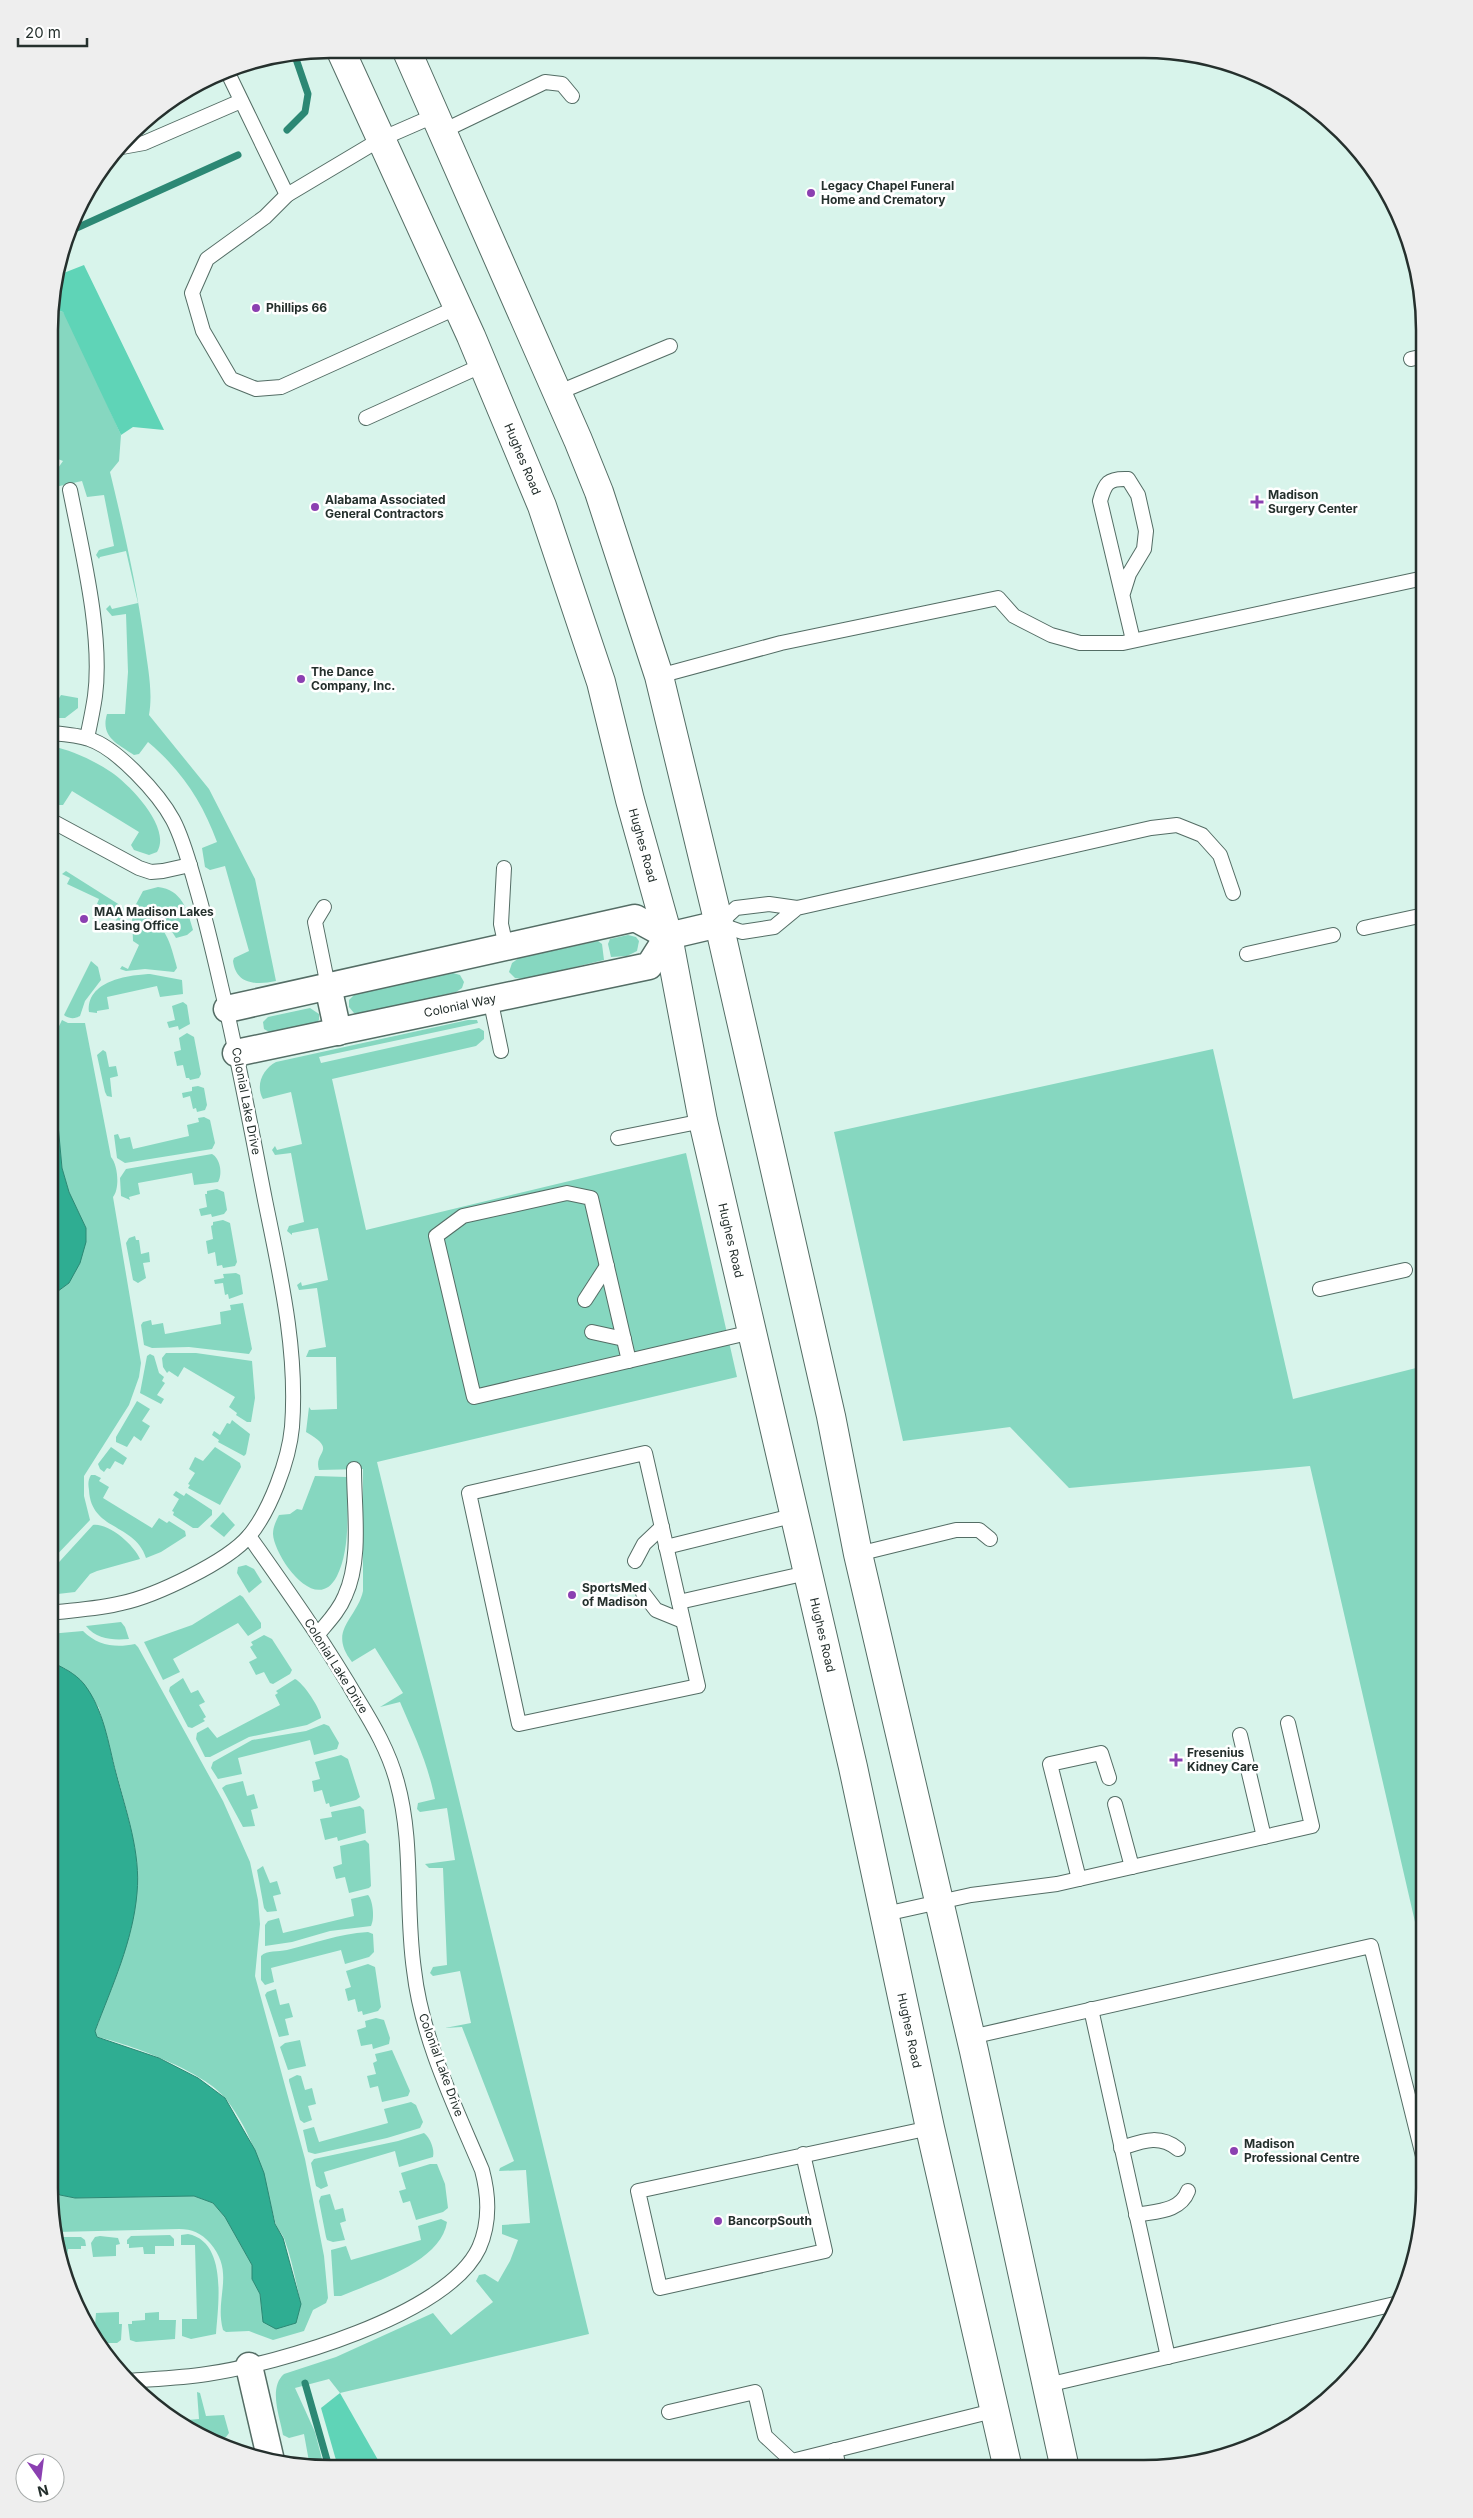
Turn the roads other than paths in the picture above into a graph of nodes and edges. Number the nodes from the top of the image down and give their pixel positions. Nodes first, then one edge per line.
1 (344, 58) edge
2 (411, 58) edge
3 (229, 76) edge
4 (572, 96) dead end
5 (241, 101) junction
6 (440, 123) junction
7 (381, 139) junction
8 (129, 146) edge
9 (287, 195) junction
10 (458, 307) junction
11 (670, 346) dead end
12 (483, 365) junction
13 (557, 393) junction
14 (366, 418) dead end
15 (70, 490) dead end
16 (1416, 580) edge
17 (1123, 593) junction
18 (1133, 640) junction
19 (658, 676) junction
20 (58, 734) edge
21 (87, 738) junction
22 (58, 824) edge
23 (190, 866) junction
24 (504, 868) dead end
25 (1233, 893) dead end
26 (324, 907) dead end
27 (797, 908) junction
28 (1416, 917) edge
29 (719, 924) junction
30 (1364, 928) dead end
31 (1333, 935) dead end
32 (668, 936) junction
33 (506, 947) junction
34 (1247, 954) dead end
35 (328, 986) junction
36 (490, 998) junction
37 (226, 1009) junction
38 (338, 1032) junction
39 (501, 1051) dead end
40 (236, 1053) junction
41 (703, 1120) junction
42 (618, 1138) dead end
43 (607, 1266) junction
44 (1405, 1270) dead end
45 (1320, 1289) dead end
46 (585, 1300) dead end
47 (592, 1332) dead end
48 (752, 1332) junction
49 (624, 1339) junction
50 (629, 1361) junction
51 (354, 1469) dead end
52 (796, 1515) junction
53 (662, 1527) junction
54 (249, 1536) junction
55 (990, 1539) dead end
56 (666, 1547) junction
57 (858, 1554) junction
58 (635, 1561) dead end
59 (807, 1573) junction
60 (643, 1593) dead end
61 (679, 1602) junction
62 (58, 1612) edge
63 (683, 1621) junction
64 (318, 1634) junction
65 (1288, 1723) dead end
66 (1240, 1735) dead end
67 (1109, 1778) dead end
68 (1115, 1804) dead end
69 (1264, 1837) junction
70 (1132, 1867) junction
71 (1079, 1879) junction
72 (939, 1901) junction
73 (885, 1914) junction
74 (1091, 2009) junction
75 (971, 2037) junction
76 (930, 2128) junction
77 (1416, 2128) edge
78 (1121, 2148) junction
79 (1178, 2149) dead end
80 (803, 2154) junction
81 (1188, 2191) dead end
82 (1136, 2215) junction
83 (1389, 2304) edge
84 (1168, 2356) junction
85 (249, 2366) junction
86 (136, 2380) edge
87 (1047, 2385) junction
88 (993, 2411) junction
89 (669, 2412) dead end
90 (835, 2450) junction
91 (269, 2453) edge
92 (791, 2460) edge
93 (796, 2460) edge
94 (837, 2460) edge
95 (1006, 2460) edge
96 (1063, 2460) edge

1 - 7 main road, Hughes Road
2 - 6 main road
3 - 5 lane
4 - 6 lane
5 - 8 lane
5 - 9 lane
6 - 7 lane
6 - 13 main road
7 - 9 lane
7 - 10 main road, Hughes Road
9 - 10 lane
10 - 12 main road, Hughes Road
11 - 13 lane
12 - 14 lane
12 - 32 main road, Hughes Road
13 - 19 main road
15 - 21 lane
16 - 18 lane
17 - 17 lane
17 - 18 lane
18 - 19 lane
19 - 29 main road
20 - 21 lane, Colonial Lake Drive
21 - 23 lane, Colonial Lake Drive
22 - 23 lane
23 - 37 lane, Colonial Lake Drive
24 - 33 lane
25 - 27 lane
26 - 35 lane
27 - 29 lane
27 - 29 lane
28 - 30 lane
29 - 32 street
29 - 57 main road
31 - 34 lane
32 - 33 street
32 - 36 street, Colonial Way
32 - 41 main road, Hughes Road
33 - 35 street
35 - 37 street
35 - 38 street
36 - 38 street, Colonial Way
36 - 39 lane
37 - 40 lane, Colonial Lake Drive
38 - 40 street, Colonial Way
40 - 54 lane, Colonial Lake Drive
41 - 42 lane
41 - 48 main road, Hughes Road
43 - 46 lane
43 - 49 lane
43 - 50 lane
44 - 45 lane
47 - 49 lane
48 - 50 lane
48 - 52 main road, Hughes Road
49 - 50 lane
51 - 64 lane
52 - 56 lane
52 - 59 main road, Hughes Road
53 - 56 lane
53 - 58 lane
53 - 63 lane
54 - 62 lane, Colonial Lake Drive
54 - 64 lane, Colonial Lake Drive
55 - 57 lane
56 - 61 lane
57 - 72 main road
59 - 61 lane
59 - 73 main road, Hughes Road
60 - 63 lane
61 - 63 lane
64 - 85 lane, Colonial Lake Drive
65 - 69 lane
66 - 69 lane
67 - 71 lane
68 - 70 lane
69 - 70 lane
70 - 71 lane
71 - 72 lane
72 - 73 lane
72 - 75 main road
73 - 76 main road, Hughes Road
74 - 75 lane
74 - 77 lane
74 - 78 lane
75 - 87 main road
76 - 80 lane
76 - 88 main road, Hughes Road
78 - 79 lane
78 - 82 lane
80 - 80 lane
81 - 82 lane
82 - 84 lane
83 - 84 lane
84 - 87 lane
85 - 86 lane, Colonial Lake Drive
85 - 91 street
87 - 96 main road
88 - 90 lane
88 - 95 main road, Hughes Road
89 - 92 lane
90 - 93 lane
90 - 94 lane

